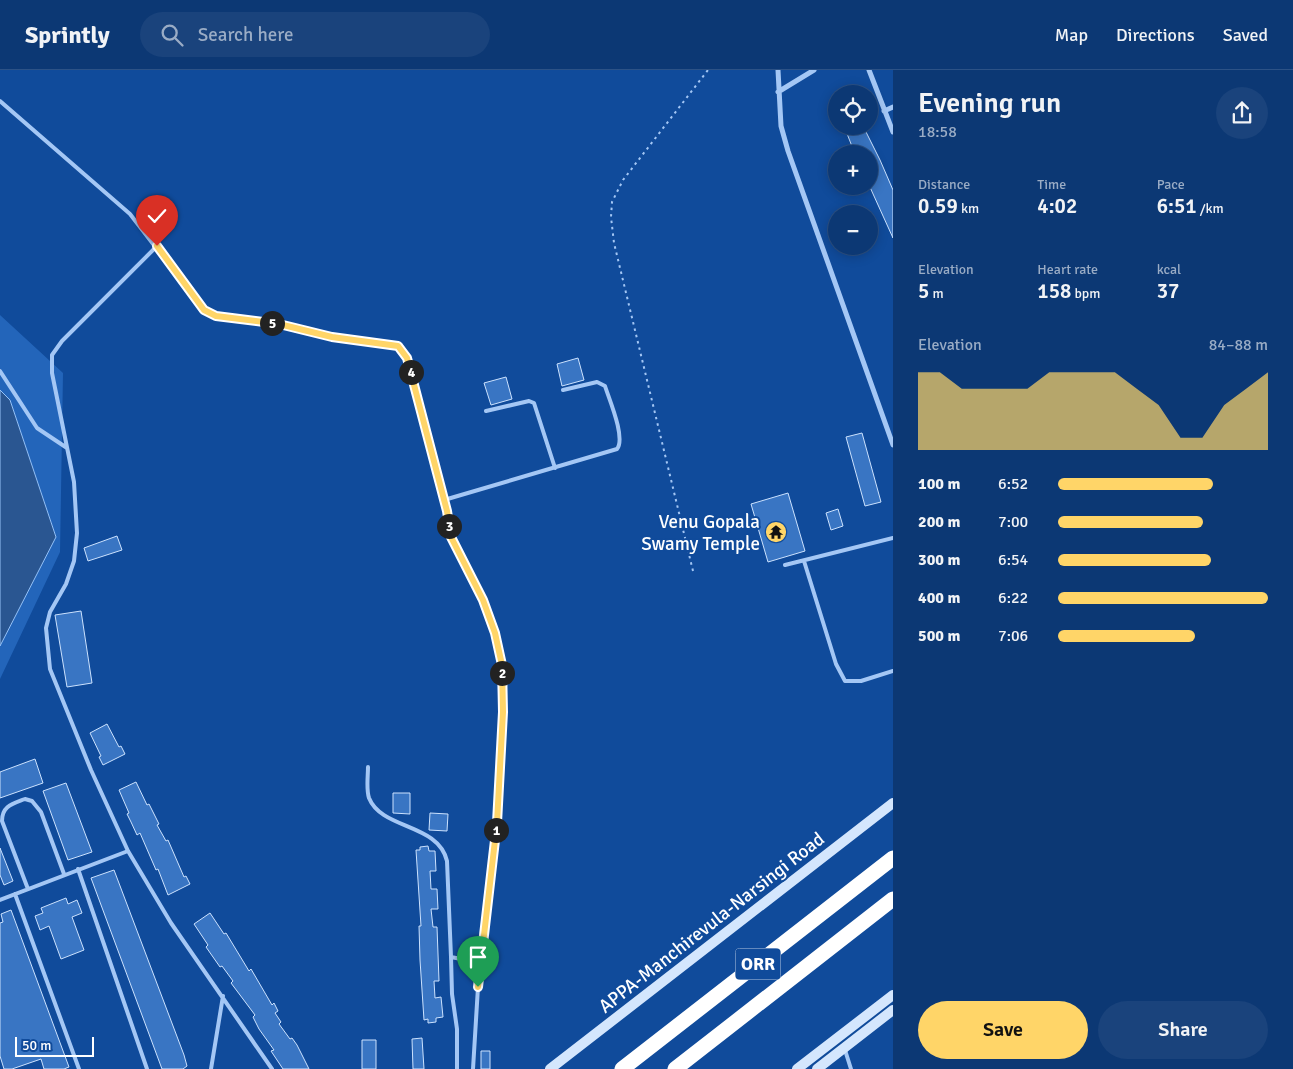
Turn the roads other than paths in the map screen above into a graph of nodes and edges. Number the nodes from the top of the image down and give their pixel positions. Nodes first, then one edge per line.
1 (778, 70) edge
2 (814, 70) edge
3 (869, 70) edge
4 (778, 92) junction
5 (0, 101) edge
6 (893, 107) edge
7 (884, 110) junction
8 (893, 132) edge
9 (157, 246) junction
10 (0, 371) edge
11 (563, 390) dead end
12 (486, 411) dead end
13 (893, 444) edge
14 (67, 448) junction
15 (555, 468) junction
16 (444, 500) junction
17 (893, 538) edge
18 (804, 561) junction
19 (785, 565) dead end
20 (893, 671) edge
21 (368, 767) dead end
22 (893, 803) edge
23 (128, 850) junction
24 (893, 858) edge
25 (78, 869) junction
26 (64, 874) junction
27 (28, 889) junction
28 (15, 894) junction
29 (893, 899) edge
30 (0, 900) edge
31 (451, 957) junction
32 (480, 963) junction
33 (893, 994) edge
34 (223, 996) junction
35 (893, 1010) edge
36 (845, 1048) junction
37 (79, 1069) edge
38 (147, 1069) edge
39 (211, 1069) edge
40 (272, 1069) edge
41 (457, 1069) edge
42 (473, 1069) edge
43 (550, 1069) edge
44 (622, 1069) edge
45 (675, 1069) edge
46 (797, 1069) edge
47 (817, 1069) edge
48 (851, 1069) edge

1 - 4 street
2 - 4 street
3 - 7 street
4 - 13 street
5 - 9 lane
6 - 7 street
7 - 8 street
9 - 14 lane
9 - 16 lane
10 - 14 lane
11 - 15 lane
12 - 15 lane
14 - 23 lane
15 - 16 lane
16 - 32 lane
17 - 18 lane
18 - 19 lane
18 - 20 lane
21 - 31 lane
22 - 43 main road, APPA-Manchirevula-Narsingi Road
23 - 25 lane
23 - 34 lane
24 - 44 highway, ORR
25 - 26 lane
25 - 38 lane
26 - 27 lane
26 - 27 lane
27 - 28 lane
28 - 30 lane
28 - 37 lane
29 - 45 highway, ORR
31 - 32 lane
31 - 41 lane
32 - 42 lane
33 - 46 main road
34 - 39 lane
34 - 40 lane
35 - 36 main road
36 - 47 main road
36 - 48 lane

